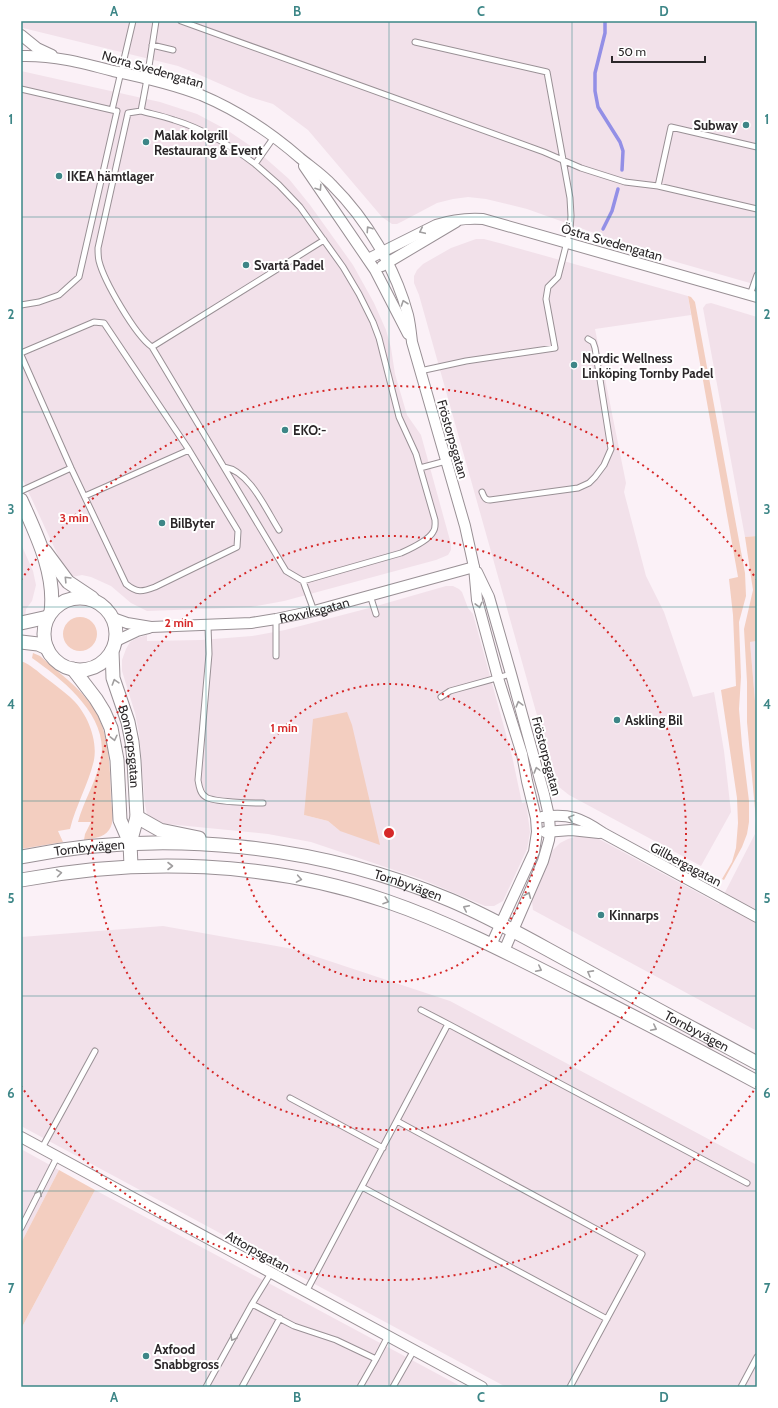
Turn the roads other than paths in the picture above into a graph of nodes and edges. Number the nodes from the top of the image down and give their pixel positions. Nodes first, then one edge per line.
1 (133, 21) edge
2 (156, 21) edge
3 (181, 21) edge
4 (21, 35) edge
5 (415, 42) dead end
6 (152, 45) junction
7 (173, 50) dead end
8 (21, 56) edge
9 (58, 58) junction
10 (121, 72) junction
11 (147, 79) junction
12 (21, 90) edge
13 (112, 110) junction
14 (140, 112) junction
15 (275, 136) junction
16 (757, 147) edge
17 (298, 156) junction
18 (562, 159) junction
19 (255, 164) junction
20 (658, 186) junction
21 (757, 209) edge
22 (459, 220) junction
23 (324, 240) junction
24 (567, 243) junction
25 (381, 251) junction
26 (368, 258) junction
27 (388, 264) junction
28 (375, 270) junction
29 (757, 275) edge
30 (753, 296) edge
31 (21, 305) edge
32 (588, 339) dead end
33 (412, 342) junction
34 (152, 347) junction
35 (21, 354) edge
36 (420, 370) junction
37 (189, 450) junction
38 (446, 461) junction
39 (224, 467) junction
40 (71, 468) junction
41 (420, 468) junction
42 (21, 491) edge
43 (482, 492) dead end
44 (85, 496) junction
45 (21, 500) edge
46 (279, 530) dead end
47 (40, 543) junction
48 (474, 567) junction
49 (303, 581) junction
50 (370, 595) junction
51 (98, 602) junction
52 (314, 611) junction
53 (50, 614) junction
54 (376, 614) dead end
55 (113, 618) junction
56 (276, 619) junction
57 (21, 623) edge
58 (208, 626) junction
59 (151, 628) junction
60 (21, 642) edge
61 (114, 646) junction
62 (47, 648) junction
63 (276, 656) dead end
64 (73, 669) junction
65 (511, 674) junction
66 (498, 678) junction
67 (441, 697) dead end
68 (263, 804) dead end
69 (549, 816) junction
70 (137, 817) junction
71 (536, 818) junction
72 (537, 832) junction
73 (550, 832) junction
74 (603, 833) junction
75 (130, 844) junction
76 (252, 848) junction
77 (21, 857) edge
78 (131, 866) junction
79 (21, 880) edge
80 (757, 917) edge
81 (501, 925) junction
82 (513, 931) junction
83 (491, 945) junction
84 (504, 951) junction
85 (420, 1010) dead end
86 (448, 1024) junction
87 (95, 1051) dead end
88 (757, 1063) edge
89 (757, 1082) edge
90 (290, 1098) dead end
91 (397, 1121) junction
92 (21, 1137) edge
93 (42, 1148) junction
94 (383, 1148) junction
95 (57, 1156) junction
96 (747, 1183) dead end
97 (362, 1187) junction
98 (21, 1228) edge
99 (271, 1272) junction
100 (306, 1292) junction
101 (252, 1304) junction
102 (280, 1318) junction
103 (607, 1319) junction
104 (388, 1336) junction
105 (414, 1350) junction
106 (757, 1357) edge
107 (376, 1359) junction
108 (206, 1387) edge
109 (242, 1387) edge
110 (360, 1387) edge
111 (393, 1387) edge
112 (482, 1387) edge
113 (570, 1387) edge
114 (741, 1387) edge

1 - 10 lane
2 - 6 lane
3 - 18 lane
4 - 9 street, Norra Svedengatan
5 - 18 lane
6 - 7 lane
6 - 11 lane
8 - 9 street, Norra Svedengatan
9 - 10 street, Norra Svedengatan
10 - 11 street, Norra Svedengatan
10 - 13 lane
11 - 14 lane
11 - 15 street, Norra Svedengatan
12 - 13 lane
13 - 31 lane
14 - 19 lane
14 - 34 lane
15 - 17 street, Norra Svedengatan
15 - 19 lane
16 - 20 lane
25 -> 17 street, Norra Svedengatan
17 -> 26 street, Norra Svedengatan
18 - 20 lane
18 - 24 lane
19 - 23 lane
20 - 21 lane
22 - 24 street, Östra Svedengatan
22 -> 25 street, Östra Svedengatan
22 - 27 street, Östra Svedengatan
23 - 34 lane
23 - 41 lane
24 - 30 street, Östra Svedengatan
24 - 36 lane
25 - 26 street, Östra Svedengatan
25 - 27 street, Norra Svedengatan
26 - 28 street, Norra Svedengatan
27 - 28 street, Östra Svedengatan
33 -> 27 street, Fröstorpsgatan
28 - 33 street, Fröstorpsgatan
29 - 30 lane
32 - 43 lane
33 - 36 street, Fröstorpsgatan
34 - 39 lane
35 - 37 lane
35 - 40 lane
36 - 38 street, Fröstorpsgatan
37 - 44 lane
37 - 44 lane
38 - 41 lane
38 - 48 street, Fröstorpsgatan
39 - 46 lane
39 - 49 lane
40 - 42 lane
40 - 44 lane
41 - 49 lane
45 - 47 main road
51 -> 47 main road
47 - 53 main road
48 - 50 street, Roxviksgatan
48 - 65 street, Fröstorpsgatan
48 -> 66 street, Fröstorpsgatan
49 - 52 lane
50 - 52 street, Roxviksgatan
50 - 54 lane
51 - 53 main road
51 - 55 main road
52 - 56 street, Roxviksgatan
53 - 57 main road
53 - 62 main road
55 - 59 street, Roxviksgatan
55 - 61 main road
56 - 58 street, Roxviksgatan
56 - 63 lane
58 - 59 street, Roxviksgatan
58 - 68 lane
59 - 61 street, Roxviksgatan
60 - 62 main road
61 - 64 main road
70 -> 61 main road, Bonnorpsgatan
62 - 64 main road
64 -> 75 main road, Bonnorpsgatan
65 - 66 lane
69 -> 65 street, Fröstorpsgatan
66 - 67 lane
66 - 71 street, Fröstorpsgatan
69 - 71 street, Gillbergagatan
69 - 73 street, Fröstorpsgatan
74 -> 69 street, Gillbergagatan
70 - 75 main road, Bonnorpsgatan
70 - 76 main road
71 - 72 street, Fröstorpsgatan
72 - 73 street, Gillbergagatan
72 - 81 street, Fröstorpsgatan
73 - 74 street, Gillbergagatan
82 -> 73 street, Fröstorpsgatan
74 - 80 street, Gillbergagatan
75 - 76 main road, Tornbyvägen
75 - 77 main road, Tornbyvägen
75 - 78 main road, Bonnorpsgatan
81 -> 76 main road, Tornbyvägen
79 -> 78 main road, Tornbyvägen
78 -> 83 main road, Tornbyvägen
81 - 82 main road, Tornbyvägen
81 - 83 street, Fröstorpsgatan
82 - 84 street, Fröstorpsgatan
88 -> 82 main road, Tornbyvägen
83 - 84 main road, Tornbyvägen
84 -> 89 main road, Tornbyvägen
85 - 86 lane
86 - 91 lane
86 - 96 lane
87 - 93 lane
90 - 94 lane
91 - 94 lane
91 - 103 lane
92 - 93 street, Attorpsgatan
93 - 95 street, Attorpsgatan
94 - 97 lane
98 -> 95 lane
95 - 99 street, Attorpsgatan
97 - 100 lane
97 - 103 lane
99 - 100 street, Attorpsgatan
99 - 101 lane
100 - 104 street, Attorpsgatan
101 - 102 lane
101 -> 108 lane
102 - 107 lane
102 - 109 lane
103 - 113 lane
104 - 105 street, Attorpsgatan
104 - 107 lane
105 - 111 lane
105 - 112 street, Attorpsgatan
106 - 114 lane
107 - 110 lane

